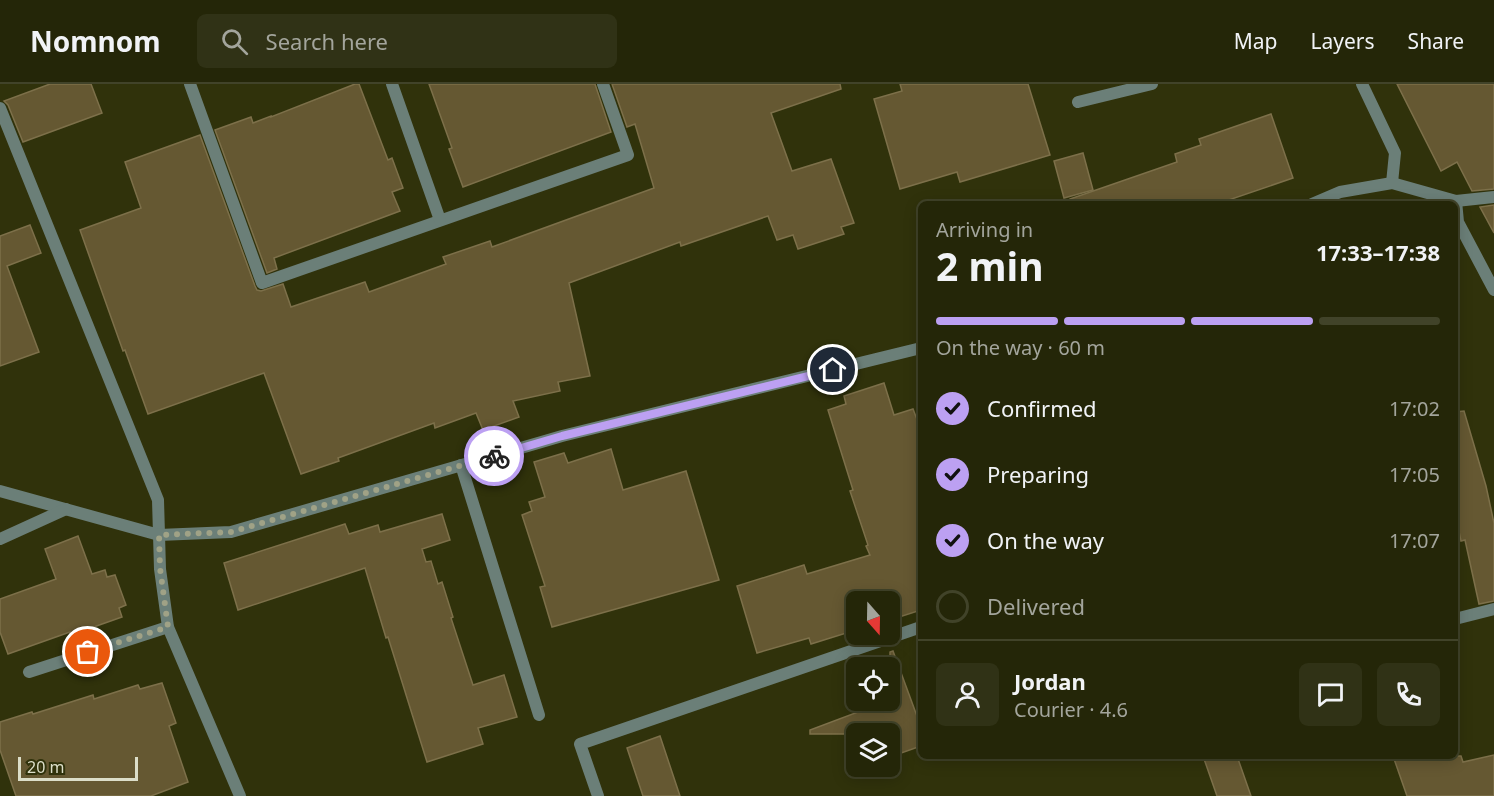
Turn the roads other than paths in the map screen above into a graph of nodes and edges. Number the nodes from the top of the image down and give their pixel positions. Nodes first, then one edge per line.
1 (190, 84) edge
2 (392, 84) edge
3 (603, 84) edge
4 (1152, 84) edge
5 (1362, 84) edge
6 (1078, 102) dead end
7 (0, 108) edge
8 (1392, 183) junction
9 (1494, 196) edge
10 (1319, 201) edge
11 (1456, 201) joint
12 (440, 220) junction
13 (1458, 222) edge
14 (1494, 290) edge
15 (918, 349) edge
16 (461, 465) junction
17 (0, 491) edge
18 (66, 509) junction
19 (159, 535) junction
20 (0, 539) edge
21 (1494, 609) edge
22 (1458, 618) edge
23 (168, 627) junction
24 (918, 628) edge
25 (29, 672) dead end
26 (539, 715) dead end
27 (240, 796) edge
28 (598, 796) edge

1 - 12 street
2 - 12 street
3 - 12 street
4 - 6 street
5 - 8 street
7 - 19 street
8 - 10 street
8 - 11 street
9 - 11 street
13 - 14 street
15 - 16 street
16 - 19 street
16 - 26 street
17 - 18 street
18 - 19 street
18 - 20 street
19 - 23 street
21 - 22 street
23 - 25 street
23 - 27 street
24 - 28 street

